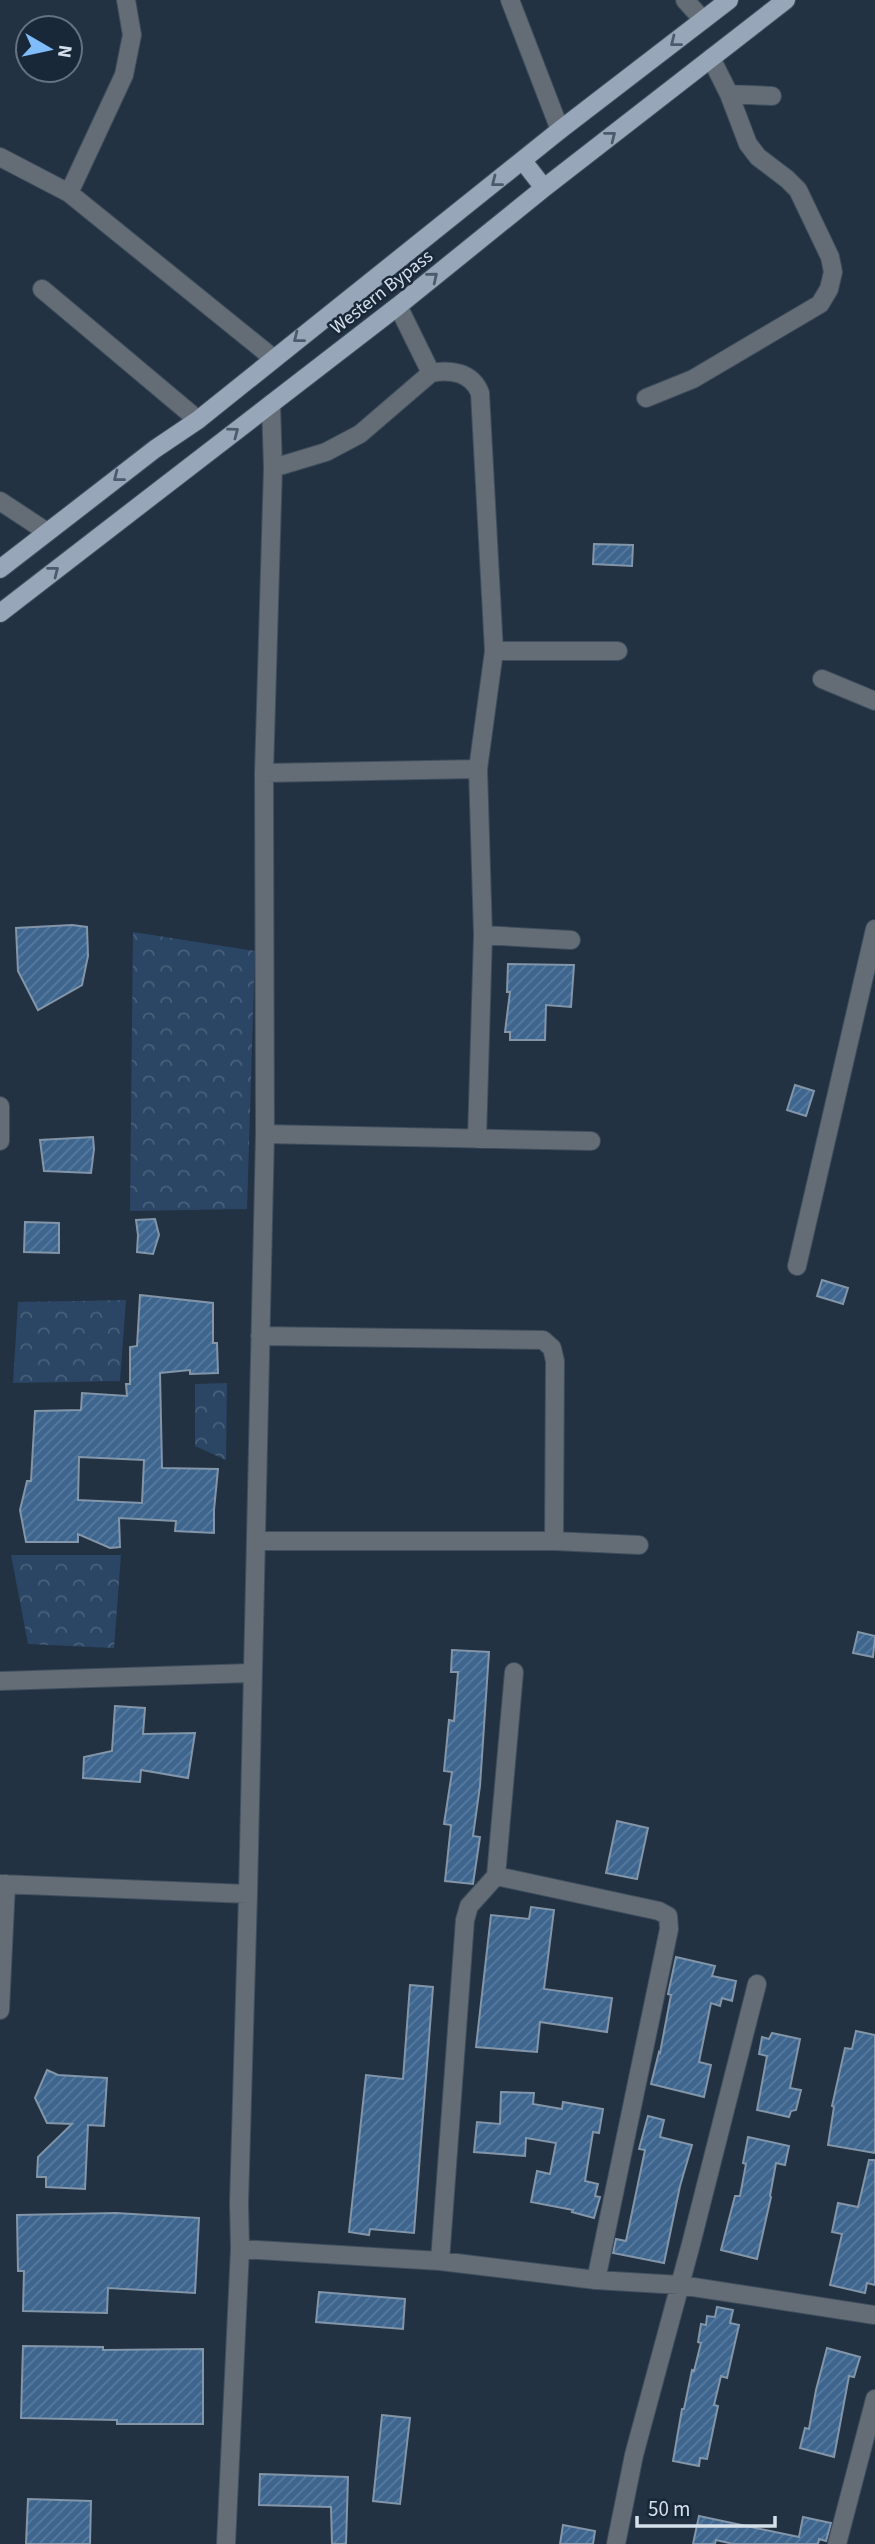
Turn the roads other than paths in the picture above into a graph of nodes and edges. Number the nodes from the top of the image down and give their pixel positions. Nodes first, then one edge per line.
1 (126, 0) edge
2 (510, 0) edge
3 (685, 0) edge
4 (729, 0) edge
5 (786, 0) edge
6 (703, 20) junction
7 (711, 58) junction
8 (729, 94) junction
9 (772, 96) dead end
10 (561, 130) junction
11 (0, 157) edge
12 (523, 161) junction
13 (544, 188) junction
14 (69, 193) junction
15 (42, 289) dead end
16 (398, 306) junction
17 (273, 358) junction
18 (430, 373) junction
19 (646, 398) dead end
20 (271, 404) junction
21 (198, 420) junction
22 (273, 468) junction
23 (0, 501) edge
24 (47, 532) junction
25 (0, 569) edge
26 (0, 612) edge
27 (494, 651) junction
28 (618, 651) dead end
29 (822, 679) dead end
30 (875, 701) edge
31 (478, 769) junction
32 (264, 773) junction
33 (875, 929) edge
34 (483, 934) junction
35 (570, 940) dead end
36 (0, 1105) edge
37 (265, 1134) junction
38 (477, 1139) junction
39 (0, 1141) edge
40 (591, 1141) dead end
41 (797, 1266) dead end
42 (260, 1336) junction
43 (256, 1541) junction
44 (554, 1541) junction
45 (639, 1545) dead end
46 (514, 1672) dead end
47 (251, 1673) junction
48 (0, 1681) edge
49 (496, 1876) junction
50 (3, 1884) edge
51 (248, 1894) junction
52 (757, 1984) dead end
53 (0, 2010) edge
54 (240, 2249) junction
55 (440, 2261) junction
56 (596, 2280) junction
57 (680, 2286) junction
58 (875, 2315) edge
59 (875, 2399) edge
60 (226, 2544) edge
61 (616, 2544) edge
62 (837, 2544) edge

1 - 14 street
2 - 10 street
3 - 6 street
4 - 6 main road, Western Bypass
5 - 7 main road, Western Bypass
6 -> 10 main road, Western Bypass
7 - 8 street
13 -> 7 main road, Western Bypass
8 - 9 street
8 - 19 street
10 - 12 main road, Western Bypass
11 - 14 street
12 - 13 main road
12 -> 17 main road, Western Bypass
16 -> 13 main road, Western Bypass
14 - 17 street
15 - 21 street
16 - 18 street
16 - 20 main road, Western Bypass
17 - 21 main road, Western Bypass
18 - 22 street
18 - 27 street
20 - 22 street
26 -> 20 main road, Western Bypass
21 -> 24 main road, Western Bypass
22 - 32 street
23 - 24 street
24 - 25 main road, Western Bypass
27 - 28 street
27 - 31 street
29 - 30 street
31 - 32 street
31 - 34 street
32 - 37 street
33 - 41 street
34 - 35 street
34 - 38 street
36 - 39 street
37 - 38 street
37 - 42 street
38 - 40 street
42 - 43 street
42 - 44 street
43 - 44 street
43 - 47 street
44 - 45 street
46 - 49 street
47 - 48 street
47 - 51 street
49 - 55 street
49 - 56 street
50 - 51 street
50 - 53 street
51 - 54 street
52 - 57 street
54 - 55 street
54 - 60 street
55 - 56 street
56 - 57 street
57 - 58 street
57 - 61 street
59 - 62 street

